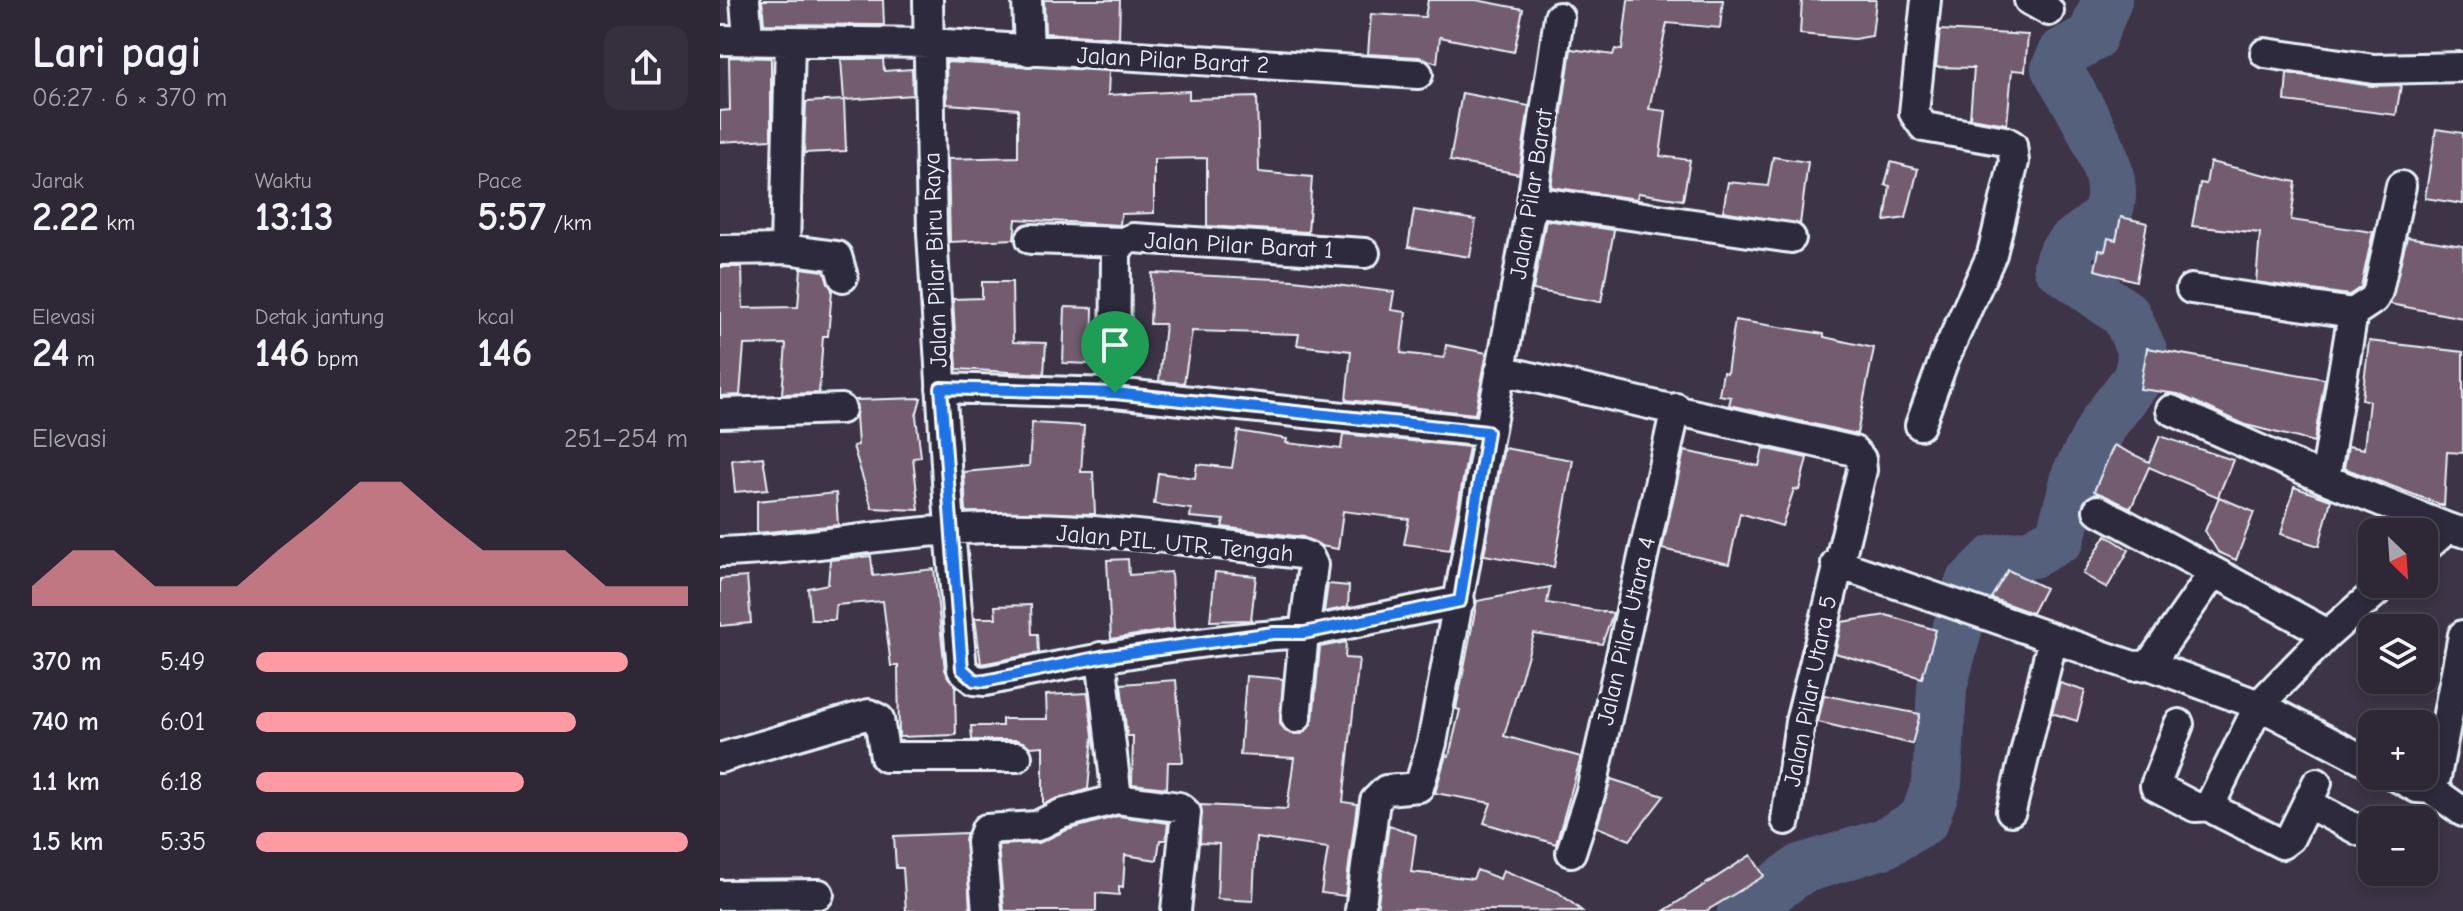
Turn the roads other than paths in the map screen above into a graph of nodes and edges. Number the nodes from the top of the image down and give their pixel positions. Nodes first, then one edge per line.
1 (745, 0) edge
2 (928, 0) edge
3 (1027, 0) edge
4 (1926, 0) edge
5 (1559, 17) dead end
6 (734, 39) edge
7 (790, 42) junction
8 (930, 43) junction
9 (1029, 51) junction
10 (2265, 53) dead end
11 (2463, 67) edge
12 (1418, 74) dead end
13 (2401, 186) dead end
14 (1532, 201) junction
15 (1791, 238) dead end
16 (1031, 239) dead end
17 (1123, 242) junction
18 (785, 249) junction
19 (720, 250) edge
20 (1365, 253) dead end
21 (843, 277) dead end
22 (2191, 289) dead end
23 (2353, 313) junction
24 (1500, 370) junction
25 (941, 388) junction
26 (1115, 393) junction
27 (1676, 408) junction
28 (841, 409) dead end
29 (2171, 410) dead end
30 (720, 413) edge
31 (1920, 425) dead end
32 (1487, 432) junction
33 (2325, 479) junction
34 (2098, 510) dead end
35 (950, 530) junction
36 (2456, 530) edge
37 (2438, 541) edge
38 (720, 552) edge
39 (1836, 563) junction
40 (2214, 572) junction
41 (2369, 598) edge
42 (1460, 601) junction
43 (1304, 633) junction
44 (2328, 634) junction
45 (2463, 635) edge
46 (2053, 638) junction
47 (1101, 657) junction
48 (2149, 665) junction
49 (2259, 705) junction
50 (1296, 718) dead end
51 (2179, 724) dead end
52 (1017, 757) dead end
53 (2358, 757) edge
54 (720, 758) edge
55 (2438, 766) edge
56 (2432, 790) edge
57 (1117, 799) junction
58 (2212, 806) junction
59 (2011, 811) dead end
60 (2463, 812) edge
61 (1786, 820) dead end
62 (2358, 829) edge
63 (1571, 852) dead end
64 (819, 894) dead end
65 (720, 895) edge
66 (987, 911) edge
67 (1176, 911) edge
68 (1360, 911) edge

1 - 6 street
2 - 8 street, Jalan Pilar Biru Raya
3 - 9 street
4 - 31 street
5 - 14 street, Jalan Pilar Barat
6 - 7 street, Jalan Pilar Barat 2
7 - 8 street, Jalan Pilar Barat 2
7 - 18 street
8 - 9 street, Jalan Pilar Barat 2
8 - 25 street, Jalan Pilar Biru Raya
9 - 12 street, Jalan Pilar Barat 2
10 - 11 street
13 - 23 street
14 - 15 street
14 - 24 street, Jalan Pilar Barat
16 - 17 street
17 - 20 street, Jalan Pilar Barat 1
17 - 26 street, Jalan Pilar Barat 1
18 - 19 street
18 - 21 street
22 - 23 street
23 - 33 street
24 - 27 street
24 - 32 street, Jalan Pilar Barat
25 - 26 street
25 - 35 street, Jalan Pilar Biru Raya
26 - 32 street
27 - 39 street, Jalan Pilar Utara 5
27 - 63 street, Jalan Pilar Utara 4
28 - 30 street
29 - 33 street
32 - 42 street, Jalan Pilar Barat
33 - 36 street
34 - 40 street
35 - 38 street
35 - 43 street, Jalan PIL. UTR. Tengah
35 - 47 street, Jalan Pilar Biru Raya
36 - 37 street
39 - 46 street
39 - 61 street, Jalan Pilar Utara 5
40 - 44 street
40 - 48 street
41 - 44 street
42 - 43 street
42 - 68 street, Jalan Pilar Barat
43 - 47 street
43 - 50 street
44 - 49 street
45 - 55 street
46 - 48 street
46 - 59 street
47 - 57 street
48 - 49 street
49 - 53 street
49 - 58 street
51 - 58 street
52 - 54 street
56 - 60 street
57 - 66 street
57 - 67 street
58 - 62 street
64 - 65 street

